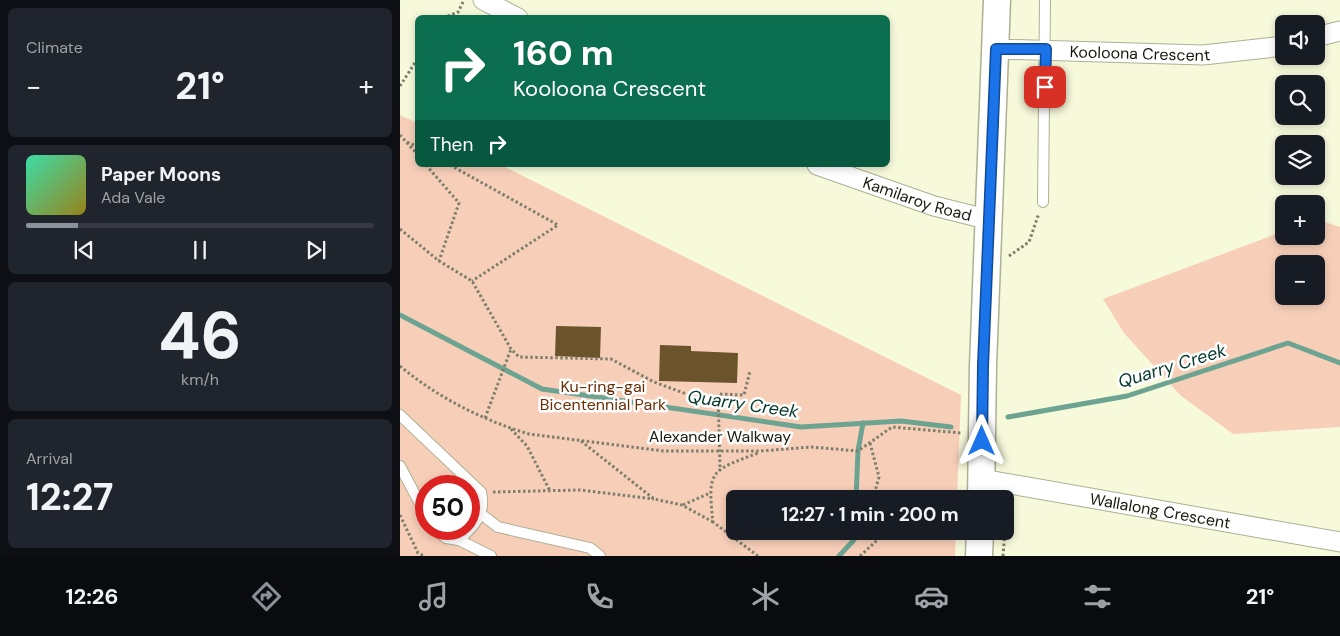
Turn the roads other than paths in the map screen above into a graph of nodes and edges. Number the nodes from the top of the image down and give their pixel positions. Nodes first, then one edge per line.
1 (483, 0) edge
2 (997, 0) edge
3 (1045, 0) edge
4 (512, 15) edge
5 (1340, 31) edge
6 (1325, 35) edge
7 (1275, 47) edge
8 (996, 49) junction
9 (1046, 49) junction
10 (823, 167) edge
11 (1043, 202) road end
12 (990, 220) junction
13 (400, 415) edge
14 (400, 466) edge
15 (982, 489) edge
16 (415, 495) edge
17 (481, 514) joint
18 (459, 540) edge
19 (973, 540) edge
20 (1340, 542) edge
21 (491, 556) edge
22 (600, 556) edge
23 (979, 556) edge

1 - 4 street
2 - 8 main road
3 - 9 lane
5 - 6 street
7 - 9 street, Kooloona Crescent
8 - 9 street, Kooloona Crescent
8 - 12 main road
9 - 11 lane
10 - 12 street, Kamilaroy Road
12 - 15 main road
13 - 17 lane
14 - 16 lane
15 - 20 street, Wallalong Crescent
17 - 22 lane
18 - 21 lane
19 - 23 main road

